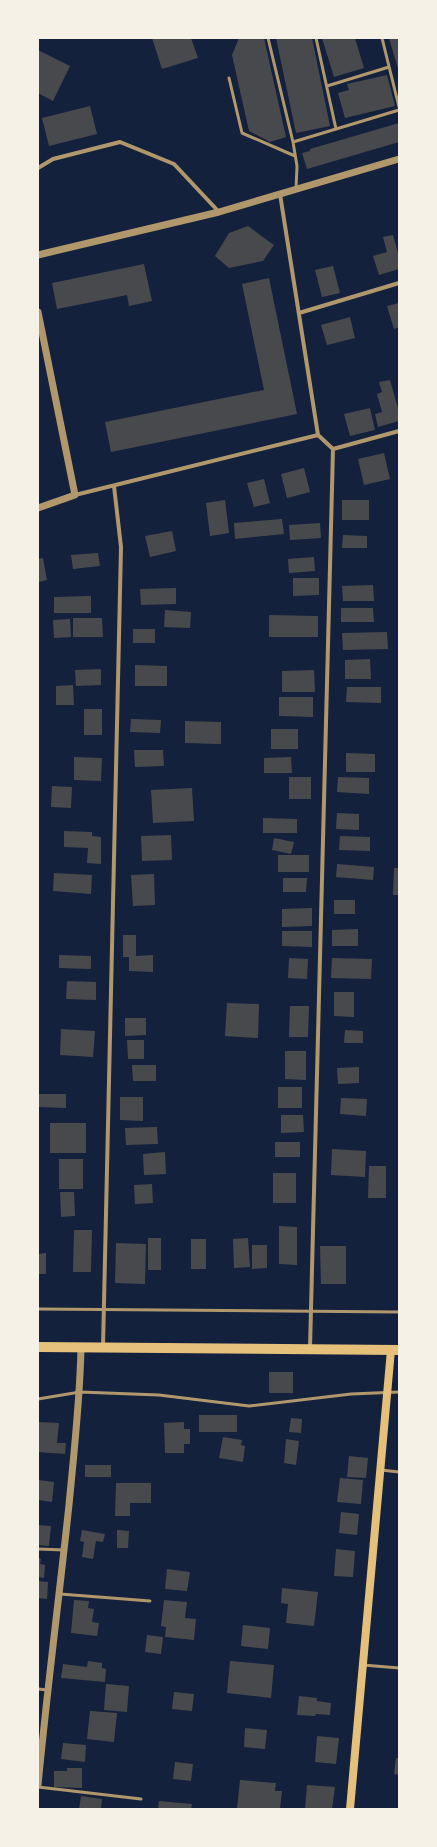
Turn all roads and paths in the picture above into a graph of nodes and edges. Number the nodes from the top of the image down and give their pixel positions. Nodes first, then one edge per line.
1 (268, 38) edge
2 (316, 38) edge
3 (382, 38) edge
4 (389, 67) junction
5 (229, 78) dead end
6 (327, 86) junction
7 (399, 107) edge
8 (399, 110) edge
9 (336, 129) junction
10 (293, 142) junction
11 (295, 156) junction
12 (399, 159) edge
13 (38, 168) edge
14 (296, 189) junction
15 (280, 194) junction
16 (218, 212) junction
17 (38, 255) edge
18 (399, 283) edge
19 (38, 312) edge
20 (299, 313) junction
21 (399, 431) edge
22 (318, 435) junction
23 (334, 449) junction
24 (114, 486) junction
25 (75, 496) junction
26 (38, 508) edge
27 (38, 1309) edge
28 (104, 1309) junction
29 (311, 1312) junction
30 (399, 1312) edge
31 (38, 1348) edge
32 (81, 1348) junction
33 (103, 1348) junction
34 (310, 1349) junction
35 (395, 1350) edge
36 (80, 1392) junction
37 (387, 1392) junction
38 (399, 1392) edge
39 (38, 1398) edge
40 (380, 1470) junction
41 (399, 1472) edge
42 (38, 1549) edge
43 (64, 1550) junction
44 (60, 1594) junction
45 (150, 1601) dead end
46 (363, 1665) junction
47 (399, 1668) edge
48 (38, 1689) edge
49 (48, 1690) junction
50 (38, 1786) edge
51 (141, 1799) dead end
52 (350, 1809) edge

1 - 10 lane
2 - 6 lane
3 - 4 lane
4 - 6 lane
4 - 7 lane
5 - 11 lane
6 - 9 lane
8 - 9 lane
9 - 10 lane
10 - 11 lane
11 - 14 lane
12 - 14 street
13 - 16 street
14 - 15 street
15 - 16 street
15 - 20 street
16 - 17 street
18 - 20 street
19 - 25 street
20 - 22 street
21 - 23 street
22 - 23 street
22 - 24 street
23 - 29 street
24 - 25 street
24 - 28 street
25 - 26 street
27 - 28 lane
28 - 29 lane
28 - 33 street
29 - 30 lane
29 - 34 street
31 - 32 main road
32 - 33 main road
32 - 36 street
33 - 34 main road
34 - 35 main road
35 - 37 main road
36 - 37 lane
36 - 39 lane
36 - 43 street
37 - 38 lane
37 - 40 main road
40 - 41 lane
40 - 46 main road
42 - 43 lane
43 - 44 street
44 - 45 lane
44 - 49 street
46 - 47 lane
46 - 52 main road
48 - 49 lane
49 - 50 street
50 - 51 lane

